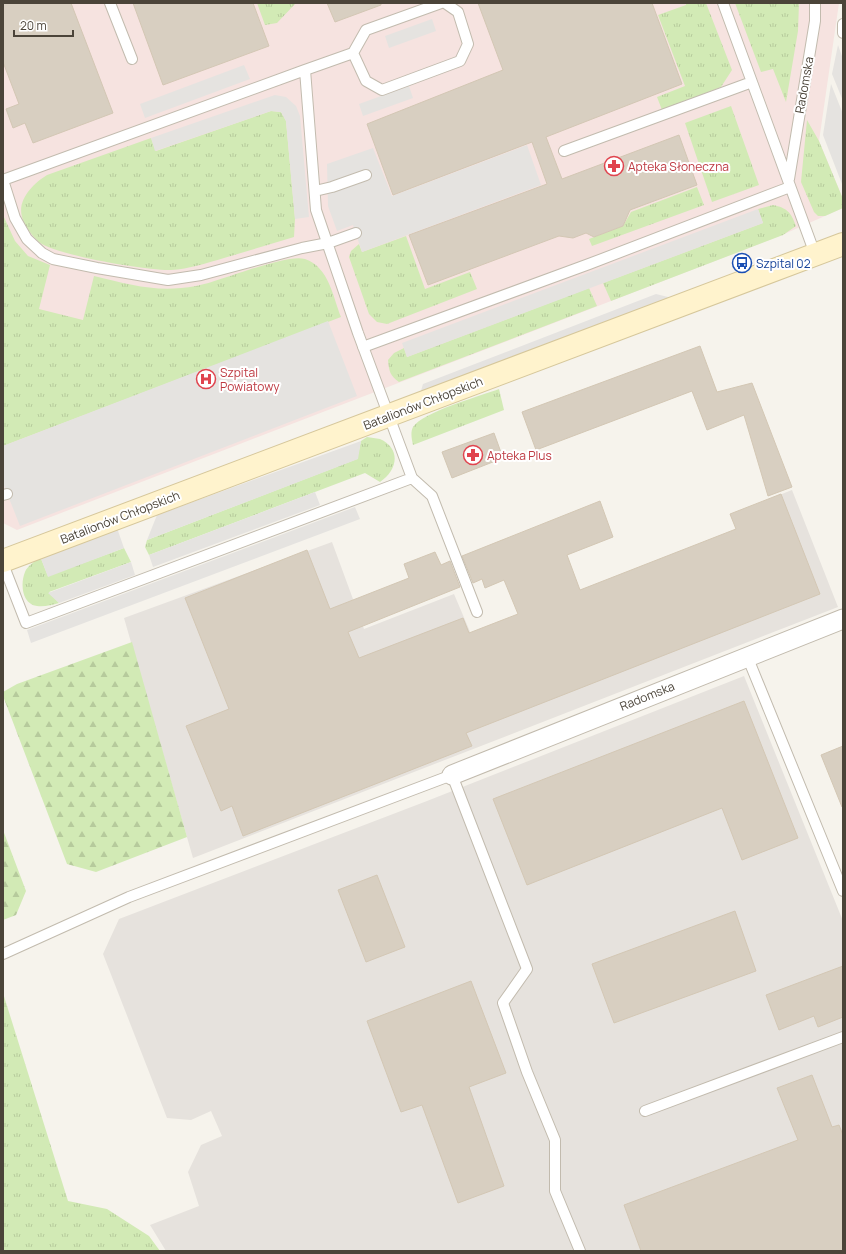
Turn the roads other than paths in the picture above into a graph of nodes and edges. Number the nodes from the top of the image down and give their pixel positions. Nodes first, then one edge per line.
1 (110, 3) edge
2 (441, 3) edge
3 (445, 3) edge
4 (723, 3) edge
5 (815, 3) edge
6 (843, 24) edge
7 (843, 33) edge
8 (354, 53) junction
9 (132, 59) dead end
10 (306, 70) junction
11 (752, 82) junction
12 (564, 151) dead end
13 (366, 175) dead end
14 (3, 180) edge
15 (790, 184) junction
16 (314, 191) junction
17 (356, 233) dead end
18 (328, 243) junction
19 (843, 244) edge
20 (816, 254) junction
21 (363, 347) junction
22 (388, 416) junction
23 (412, 478) junction
24 (3, 563) edge
25 (477, 612) dead end
26 (843, 619) edge
27 (747, 656) junction
28 (452, 775) junction
29 (843, 891) edge
30 (3, 954) edge
31 (843, 1037) edge
32 (645, 1111) dead end
33 (580, 1251) edge

1 - 9 lane
2 - 8 lane
3 - 8 lane
4 - 11 lane
5 - 15 lane, Radomska
6 - 7 lane
8 - 10 lane
10 - 14 lane
10 - 16 lane
11 - 12 lane
11 - 15 lane
13 - 16 lane
14 - 18 lane
15 - 20 lane
15 - 21 lane
16 - 18 lane
17 - 18 lane
18 - 21 lane
19 - 20 street, Batalionów Chłopskich
20 - 22 street, Batalionów Chłopskich
21 - 22 lane
22 - 23 lane
22 - 24 street, Batalionów Chłopskich
23 - 24 lane
23 - 25 lane
26 - 27 street, Radomska
27 - 28 street, Radomska
27 - 29 lane
28 - 30 lane
28 - 33 lane
31 - 32 lane

